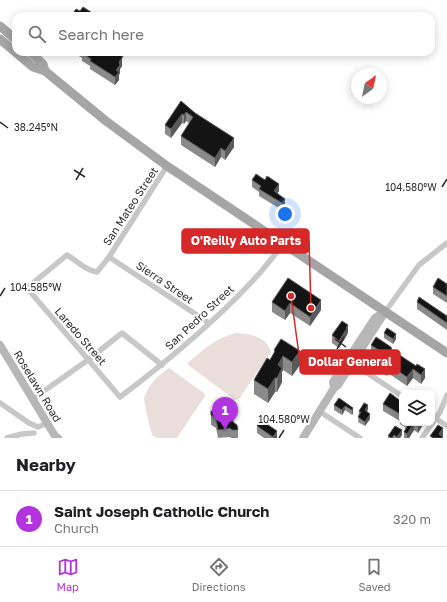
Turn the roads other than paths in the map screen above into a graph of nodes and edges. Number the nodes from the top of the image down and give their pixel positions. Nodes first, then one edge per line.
1 (0, 26) edge
2 (12, 36) edge
3 (2, 42) edge
4 (12, 50) edge
5 (19, 56) edge
6 (35, 56) edge
7 (45, 71) junction
8 (168, 166) junction
9 (447, 243) edge
10 (283, 244) junction
11 (109, 257) junction
12 (27, 288) joint
13 (385, 312) junction
14 (209, 323) junction
15 (0, 345) edge
16 (447, 353) edge
17 (88, 360) junction
18 (352, 363) junction
19 (162, 365) junction
20 (334, 388) junction
21 (399, 394) edge
22 (447, 395) edge
23 (120, 397) joint
24 (34, 398) junction
25 (0, 403) edge
26 (319, 411) junction
27 (435, 415) edge
28 (435, 418) edge
29 (47, 423) junction
30 (429, 426) edge
31 (447, 426) edge
32 (38, 427) junction
33 (32, 436) edge
34 (56, 437) edge
35 (7, 438) edge
36 (303, 438) edge
37 (360, 438) edge
38 (422, 438) edge

1 - 2 main road
3 - 4 main road
5 - 7 main road
6 - 7 main road
7 - 8 main road
8 - 10 main road
8 - 11 street, San Mateo Street
9 - 13 street
10 - 13 main road
10 - 14 street, San Pedro Street
11 - 12 street, San Mateo Street
11 - 14 street, Sierra Street
12 - 17 street, Laredo Street
13 - 16 main road
13 - 18 street
13 - 20 street
14 - 19 street, San Pedro Street
15 - 24 street, Roselawn Road
17 - 19 street
17 - 23 street, Laredo Street
17 - 24 street
18 - 20 street
18 - 21 street
19 - 23 street, San Pedro Street
20 - 26 street
22 - 27 street
24 - 29 street, Roselawn Road
25 - 32 street
26 - 36 street
26 - 37 street
28 - 31 street
29 - 32 street
29 - 34 street, Roselawn Road
30 - 38 street
32 - 33 street
33 - 35 street

